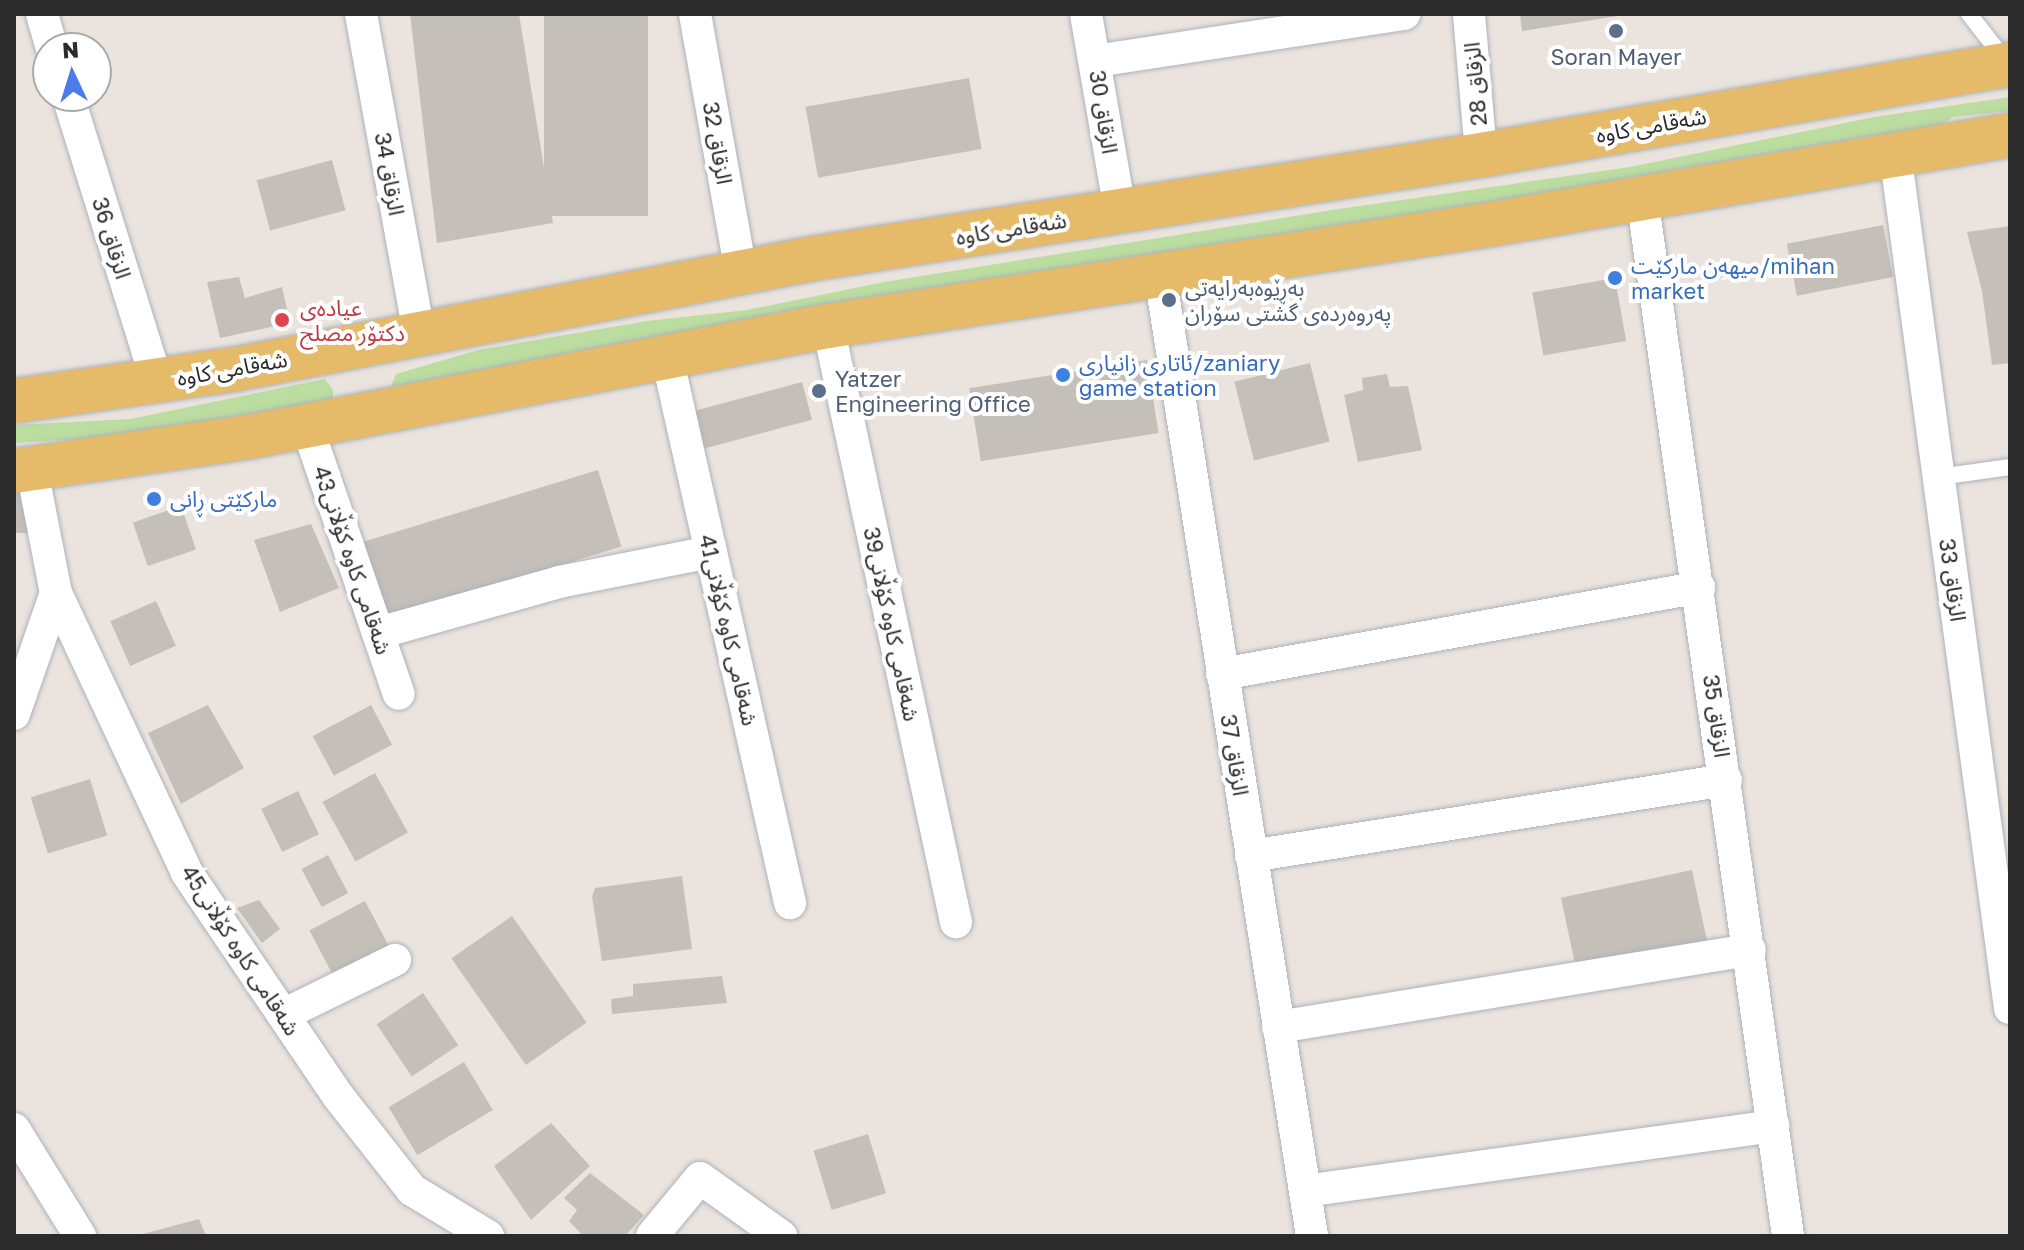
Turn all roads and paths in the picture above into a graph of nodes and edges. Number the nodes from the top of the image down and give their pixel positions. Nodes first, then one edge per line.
1 (361, 14) edge
2 (695, 14) edge
3 (1086, 14) edge
4 (1404, 14) edge
5 (1469, 14) edge
6 (1969, 14) edge
7 (1096, 61) junction
8 (2009, 64) edge
9 (73, 112) edge
10 (2010, 135) edge
11 (1895, 152) junction
12 (1481, 155) junction
13 (1642, 197) junction
14 (1120, 211) junction
15 (741, 273) junction
16 (1160, 275) junction
17 (828, 326) junction
18 (419, 334) junction
19 (367, 344) junction
20 (667, 357) junction
21 (157, 381) junction
22 (14, 401) edge
23 (382, 412) junction
24 (307, 426) junction
25 (2010, 467) edge
26 (23, 470) edge
27 (1939, 477) junction
28 (711, 552) junction
29 (1699, 587) junction
30 (56, 593) junction
31 (378, 633) junction
32 (1222, 674) junction
33 (399, 694) dead end
34 (14, 714) edge
35 (1726, 780) junction
36 (1251, 856) junction
37 (790, 903) dead end
38 (956, 922) dead end
39 (1750, 950) junction
40 (395, 960) dead end
41 (2010, 1008) edge
42 (283, 1015) junction
43 (1278, 1027) junction
44 (1774, 1126) junction
45 (14, 1129) edge
46 (1305, 1191) junction
47 (80, 1236) edge
48 (488, 1236) edge
49 (652, 1236) edge
50 (781, 1236) edge
51 (1312, 1236) edge
52 (1788, 1236) edge

1 - 18 street, الزقاق 34
2 - 15 street, الزقاق 32
3 - 7 street, الزقاق 30
4 - 7 street
5 - 12 street, الزقاق 28
6 - 8 lane
7 - 14 street, الزقاق 30
8 - 12 main road, شەقامی کاوە
9 - 21 street, الزقاق 36
10 - 11 main road
11 - 13 main road
11 - 27 street, الزقاق 33
12 - 14 main road, شەقامی کاوە
13 - 16 main road
13 - 29 street, الزقاق 35
14 - 15 main road, شەقامی کاوە
15 - 18 main road, شەقامی کاوە
16 - 17 main road
16 - 32 street, الزقاق 37
17 - 20 main road
17 - 38 street, شەقامی کاوە کۆڵانی39
18 - 19 main road, شەقامی کاوە
19 - 21 main road, شەقامی کاوە
19 - 23 main road
20 - 23 main road
20 - 28 street, شەقامی کاوە کۆڵانی41
21 - 22 main road, شەقامی کاوە
23 - 24 main road
24 - 26 main road
24 - 31 street, شەقامی کاوە کۆڵانی43
25 - 27 lane
26 - 30 street, شەقامی کاوە کۆڵانی45
27 - 41 street, الزقاق 33
28 - 31 street
28 - 37 street, شەقامی کاوە کۆڵانی41
29 - 32 street
29 - 35 street, الزقاق 35
30 - 34 street
30 - 42 street, شەقامی کاوە کۆڵانی45
31 - 33 street, شەقامی کاوە کۆڵانی43
32 - 36 street, الزقاق 37
35 - 36 street
35 - 39 street, الزقاق 35
36 - 43 street, الزقاق 37
39 - 43 street
39 - 44 street, الزقاق 35
40 - 42 street
42 - 48 street, شەقامی کاوە کۆڵانی45
43 - 46 street, الزقاق 37
44 - 46 street
44 - 52 street, الزقاق 35
45 - 47 street
46 - 51 street, الزقاق 37
49 - 50 street

